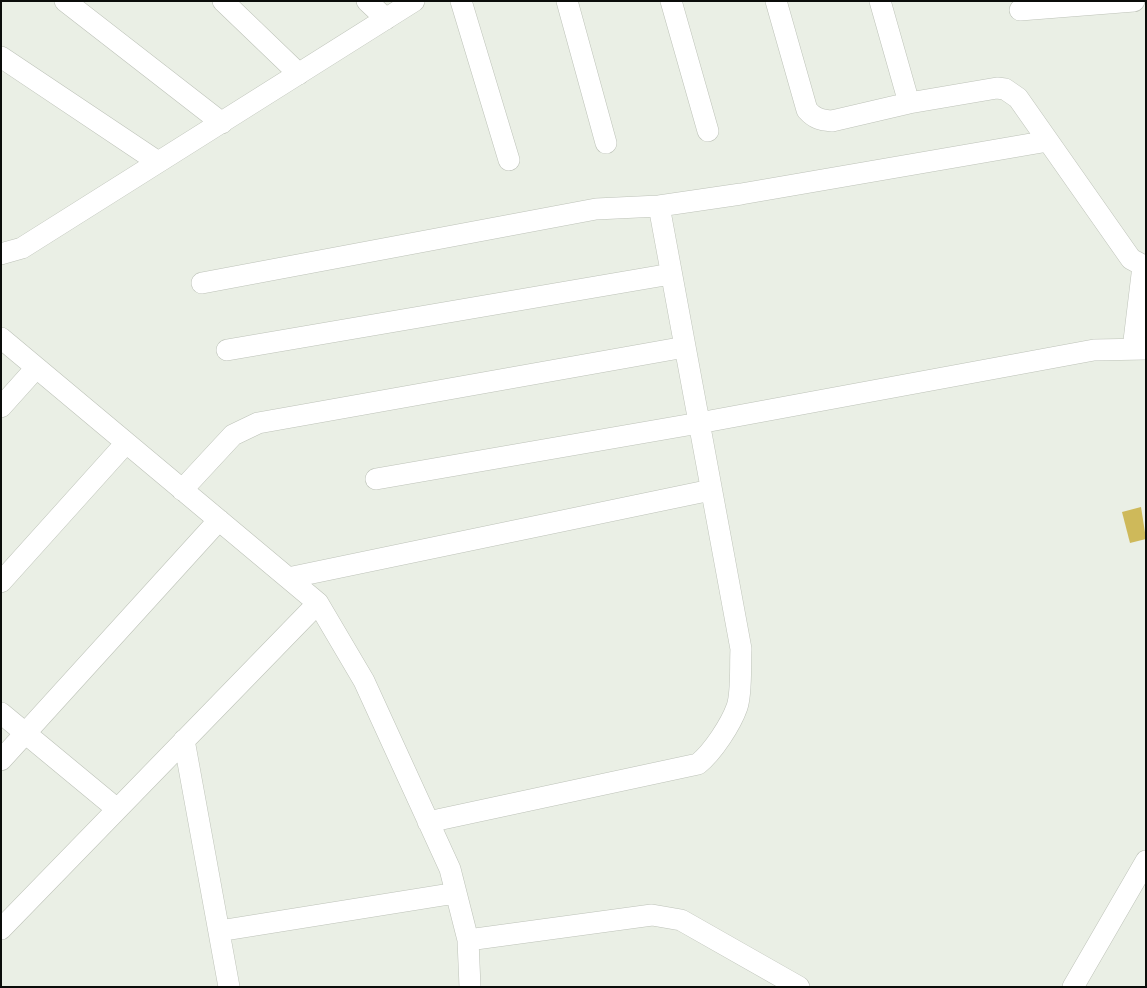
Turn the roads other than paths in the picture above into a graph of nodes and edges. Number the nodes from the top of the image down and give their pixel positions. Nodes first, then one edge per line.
1 (65, 1) edge
2 (223, 1) edge
3 (367, 1) edge
4 (414, 1) edge
5 (461, 1) edge
6 (567, 1) edge
7 (670, 1) edge
8 (776, 1) edge
9 (880, 1) edge
10 (1134, 1) edge
11 (1020, 10) dead end
12 (386, 20) junction
13 (1, 57) edge
14 (299, 74) junction
15 (910, 103) junction
16 (222, 122) junction
17 (708, 131) dead end
18 (1048, 141) junction
19 (606, 143) dead end
20 (509, 160) dead end
21 (158, 162) junction
22 (659, 206) junction
23 (1, 254) edge
24 (1144, 267) edge
25 (671, 274) junction
26 (202, 283) dead end
27 (1, 338) edge
28 (685, 347) junction
29 (1139, 349) edge
30 (227, 350) dead end
31 (36, 368) junction
32 (1, 407) edge
33 (699, 423) junction
34 (126, 443) junction
35 (376, 479) dead end
36 (182, 490) junction
37 (711, 490) junction
38 (219, 520) junction
39 (288, 578) junction
40 (1, 582) edge
41 (318, 603) junction
42 (1, 713) edge
43 (26, 733) junction
44 (184, 740) junction
45 (1, 760) edge
46 (117, 809) junction
47 (428, 822) junction
48 (1146, 861) edge
49 (456, 893) junction
50 (1, 928) edge
51 (219, 931) junction
52 (468, 940) junction
53 (229, 987) edge
54 (470, 987) edge
55 (799, 987) edge
56 (1073, 987) edge

1 - 16 street
2 - 14 street
3 - 12 street
4 - 12 street
5 - 20 street
6 - 19 street
7 - 17 street
8 - 15 street
9 - 15 street
10 - 11 street
12 - 14 street
13 - 21 street
14 - 16 street
15 - 18 street
16 - 21 street
18 - 22 street
18 - 24 street
21 - 23 street
22 - 25 street
22 - 26 street
24 - 29 street
25 - 28 street
25 - 30 street
27 - 31 street
28 - 33 street
28 - 36 street
29 - 33 street
31 - 32 street
31 - 34 street
33 - 35 street
33 - 37 street
34 - 36 street
34 - 40 street
36 - 38 street
37 - 39 street
37 - 47 street
38 - 39 street
38 - 43 street
39 - 41 street
41 - 44 street
41 - 47 street
42 - 43 street
43 - 45 street
43 - 46 street
44 - 46 street
44 - 51 street
46 - 50 street
47 - 49 street
48 - 56 street
49 - 51 street
49 - 52 street
51 - 53 street
52 - 54 street
52 - 55 street

